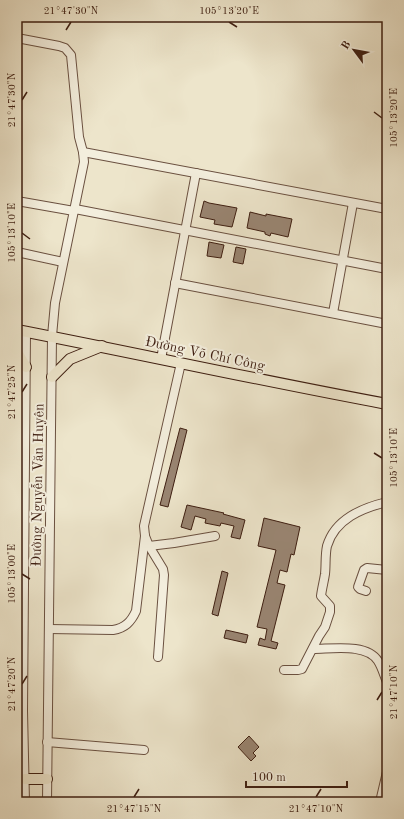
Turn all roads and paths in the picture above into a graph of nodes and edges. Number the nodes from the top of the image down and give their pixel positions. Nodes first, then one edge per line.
1 (17, 38) edge
2 (83, 152) junction
3 (196, 173) junction
4 (17, 200) edge
5 (354, 203) junction
6 (387, 209) edge
7 (75, 210) junction
8 (185, 230) junction
9 (17, 252) edge
10 (343, 261) junction
11 (63, 262) junction
12 (387, 269) edge
13 (175, 283) junction
14 (333, 313) junction
15 (387, 324) edge
16 (22, 331) edge
17 (52, 336) junction
18 (102, 346) junction
19 (17, 352) edge
20 (161, 359) junction
21 (181, 363) junction
22 (26, 367) junction
23 (52, 377) junction
24 (387, 404) edge
25 (387, 502) edge
26 (145, 536) junction
27 (215, 536) dead end
28 (21, 546) edge
29 (149, 546) junction
30 (21, 557) edge
31 (387, 570) edge
32 (366, 591) dead end
33 (49, 629) junction
34 (313, 649) junction
35 (158, 657) dead end
36 (284, 670) dead end
37 (20, 675) edge
38 (387, 682) edge
39 (47, 742) junction
40 (144, 750) dead end
41 (387, 772) edge
42 (47, 779) junction
43 (25, 780) junction
44 (25, 802) edge
45 (47, 802) edge
46 (380, 802) edge

1 - 2 street, Đường Nguyễn Văn Huyên
2 - 3 street
2 - 7 street, Đường Nguyễn Văn Huyên
3 - 5 street
3 - 8 street
4 - 7 street
5 - 6 street
5 - 10 street
7 - 8 street
7 - 11 street, Đường Nguyễn Văn Huyên
8 - 10 street
8 - 13 street
9 - 11 street
10 - 12 street
10 - 14 street
11 - 17 street, Đường Nguyễn Văn Huyên
13 - 14 street
13 - 20 street
14 - 15 street
16 - 17 main road, Đường Võ Chí Công
16 - 22 street, Đường Nguyễn Văn Huyên
17 - 18 main road, Đường Võ Chí Công
17 - 23 street, Đường Nguyễn Văn Huyên
18 - 20 main road, Đường Võ Chí Công
18 - 23 main road
19 - 22 main road
20 - 21 main road, Đường Võ Chí Công
21 - 24 main road, Đường Võ Chí Công
21 - 26 street
22 - 28 street, Đường Nguyễn Văn Huyên
23 - 33 street, Đường Nguyễn Văn Huyên
25 - 34 street
26 - 29 street
26 - 33 street
27 - 29 street
28 - 30 street, Đường Nguyễn Văn Huyên
29 - 35 street
30 - 37 street, Đường Nguyễn Văn Huyên
31 - 32 street
33 - 39 street, Đường Nguyễn Văn Huyên
34 - 36 street
34 - 38 street
37 - 43 street, Đường Nguyễn Văn Huyên
39 - 40 street
39 - 42 street, Đường Nguyễn Văn Huyên
41 - 46 street
42 - 43 main road
42 - 45 street, Đường Nguyễn Văn Huyên
43 - 44 street, Đường Nguyễn Văn Huyên

